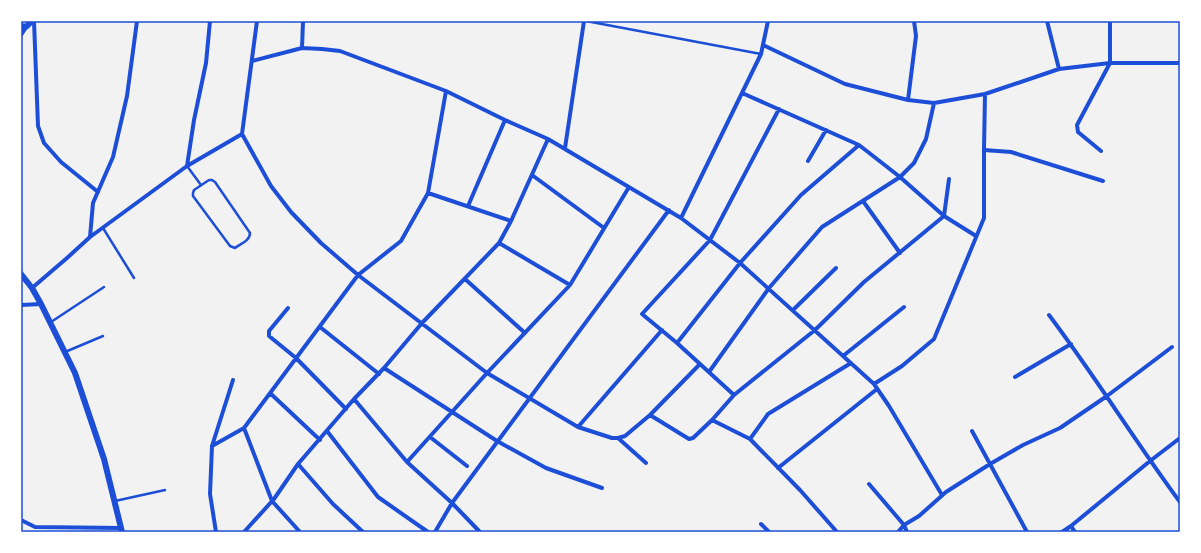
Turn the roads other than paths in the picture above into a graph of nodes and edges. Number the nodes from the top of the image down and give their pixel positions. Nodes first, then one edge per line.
1 (136, 21) edge
2 (210, 21) edge
3 (257, 21) edge
4 (303, 21) edge
5 (585, 21) edge
6 (768, 21) edge
7 (914, 21) edge
8 (1047, 21) edge
9 (1110, 21) edge
10 (27, 24) edge
11 (21, 35) edge
12 (763, 45) junction
13 (302, 48) junction
14 (761, 54) junction
15 (252, 61) junction
16 (1110, 62) junction
17 (1180, 63) edge
18 (1059, 69) junction
19 (446, 91) junction
20 (742, 93) junction
21 (985, 94) junction
22 (908, 100) junction
23 (934, 103) junction
24 (779, 109) junction
25 (505, 120) junction
26 (826, 130) junction
27 (242, 134) junction
28 (548, 139) junction
29 (859, 146) junction
30 (565, 148) junction
31 (984, 150) junction
32 (1101, 150) dead end
33 (808, 161) dead end
34 (188, 166) junction
35 (532, 175) junction
36 (900, 177) junction
37 (949, 179) dead end
38 (1102, 181) dead end
39 (201, 185) junction
40 (630, 187) junction
41 (98, 192) junction
42 (428, 193) junction
43 (863, 201) junction
44 (468, 206) junction
45 (669, 210) junction
46 (944, 216) junction
47 (681, 218) junction
48 (511, 221) junction
49 (103, 228) junction
50 (604, 228) junction
51 (976, 236) junction
52 (90, 237) junction
53 (710, 240) junction
54 (499, 243) junction
55 (900, 252) junction
56 (740, 263) junction
57 (836, 268) dead end
58 (21, 274) edge
59 (358, 276) junction
60 (134, 278) dead end
61 (464, 279) junction
62 (570, 285) junction
63 (104, 287) dead end
64 (32, 288) junction
65 (769, 288) junction
66 (41, 304) junction
67 (21, 305) edge
68 (904, 307) dead end
69 (288, 308) dead end
70 (793, 310) junction
71 (1049, 315) dead end
72 (50, 323) junction
73 (422, 323) junction
74 (320, 327) junction
75 (662, 330) junction
76 (815, 330) junction
77 (525, 333) junction
78 (103, 336) dead end
79 (677, 343) junction
80 (1070, 344) junction
81 (1172, 347) dead end
82 (65, 352) junction
83 (844, 356) junction
84 (296, 358) junction
85 (851, 363) junction
86 (700, 364) junction
87 (384, 368) junction
88 (709, 372) junction
89 (487, 373) junction
90 (379, 374) junction
91 (1015, 377) dead end
92 (233, 380) dead end
93 (874, 384) junction
94 (877, 389) junction
95 (270, 393) junction
96 (734, 395) junction
97 (1107, 396) junction
98 (529, 398) junction
99 (354, 399) junction
100 (346, 409) junction
101 (452, 412) junction
102 (650, 415) junction
103 (712, 420) junction
104 (578, 427) junction
105 (244, 428) junction
106 (327, 431) junction
107 (972, 431) dead end
108 (430, 437) junction
109 (618, 438) junction
110 (1180, 438) edge
111 (750, 439) junction
112 (320, 440) junction
113 (497, 441) junction
114 (212, 446) junction
115 (1150, 461) junction
116 (407, 462) junction
117 (646, 463) dead end
118 (298, 464) junction
119 (990, 464) junction
120 (467, 466) dead end
121 (778, 468) junction
122 (869, 484) dead end
123 (602, 488) dead end
124 (165, 490) dead end
125 (942, 495) junction
126 (114, 501) junction
127 (272, 501) junction
128 (1180, 502) edge
129 (452, 503) junction
130 (21, 520) edge
131 (761, 524) dead end
132 (904, 525) junction
133 (1071, 526) junction
134 (121, 530) edge
135 (479, 531) edge
136 (216, 532) edge
137 (244, 532) edge
138 (299, 532) edge
139 (363, 532) edge
140 (428, 532) edge
141 (435, 532) edge
142 (769, 532) edge
143 (837, 532) edge
144 (898, 532) edge
145 (907, 532) edge
146 (1027, 532) edge
147 (1062, 532) edge
148 (1075, 532) edge

1 - 41 street
2 - 34 street
3 - 15 street
4 - 13 street
5 - 14 lane
5 - 30 street
6 - 12 street
7 - 22 street
8 - 18 street
9 - 16 street
10 - 11 street
10 - 41 street
12 - 14 street
12 - 22 street
13 - 15 street
13 - 19 street
14 - 20 street
15 - 27 street
16 - 17 street
16 - 18 street
16 - 32 street
18 - 21 street
19 - 25 street
19 - 42 street
20 - 24 street
20 - 47 street
21 - 23 street
21 - 31 street
22 - 23 street
23 - 36 street
24 - 26 street
24 - 53 street
25 - 28 street
25 - 44 street
26 - 29 street
26 - 33 street
27 - 34 street
27 - 59 street
28 - 30 street
28 - 35 street
29 - 36 street
29 - 56 street
30 - 40 street
31 - 38 street
31 - 51 street
34 - 39 lane
34 - 49 street
35 - 48 street
35 - 50 street
36 - 43 street
36 - 46 street
37 - 46 street
39 - 39 lane
40 - 45 street
40 - 50 street
41 - 52 street
42 - 44 street
42 - 59 street
43 - 55 street
43 - 65 street
44 - 48 street
45 - 47 street
45 - 98 street
46 - 51 street
46 - 55 street
47 - 53 street
48 - 54 street
49 - 52 street
49 - 60 lane
50 - 62 street
51 - 93 street
52 - 64 street
53 - 56 street
53 - 75 street
54 - 61 street
54 - 62 street
55 - 76 street
56 - 65 street
56 - 79 street
57 - 70 street
58 - 64 street
59 - 73 street
59 - 74 street
61 - 73 street
61 - 77 street
62 - 77 street
63 - 72 lane
64 - 66 street
65 - 70 street
65 - 88 street
66 - 67 street
66 - 72 street
68 - 83 street
69 - 84 street
70 - 76 street
71 - 80 street
72 - 82 street
73 - 87 street
73 - 89 street
74 - 84 street
74 - 90 street
75 - 79 street
75 - 104 street
76 - 83 street
76 - 96 street
77 - 89 street
78 - 82 lane
79 - 86 street
80 - 91 street
80 - 97 street
81 - 97 street
82 - 126 street
83 - 85 street
84 - 95 street
84 - 100 street
85 - 93 street
85 - 111 street
86 - 88 street
86 - 102 street
87 - 90 street
87 - 101 street
88 - 96 street
89 - 98 street
89 - 101 street
90 - 99 street
92 - 114 street
93 - 94 street
94 - 121 street
94 - 125 street
95 - 105 street
95 - 112 street
96 - 103 street
97 - 115 street
97 - 119 street
98 - 104 street
98 - 113 street
99 - 100 street
99 - 116 street
100 - 106 street
101 - 108 street
101 - 113 street
102 - 103 street
102 - 109 street
103 - 111 street
104 - 109 street
105 - 114 street
105 - 127 street
106 - 112 street
106 - 140 street
107 - 119 street
108 - 116 street
108 - 120 street
109 - 117 street
110 - 115 street
111 - 121 street
112 - 118 street
113 - 123 street
113 - 129 street
114 - 136 street
115 - 128 street
115 - 133 street
116 - 129 street
118 - 127 street
118 - 139 street
119 - 125 street
119 - 146 street
121 - 143 street
122 - 132 street
124 - 126 lane
125 - 132 street
126 - 134 street
127 - 137 street
127 - 138 street
129 - 135 street
129 - 141 street
130 - 134 street
131 - 142 street
132 - 144 street
132 - 145 street
133 - 147 street
133 - 148 street

